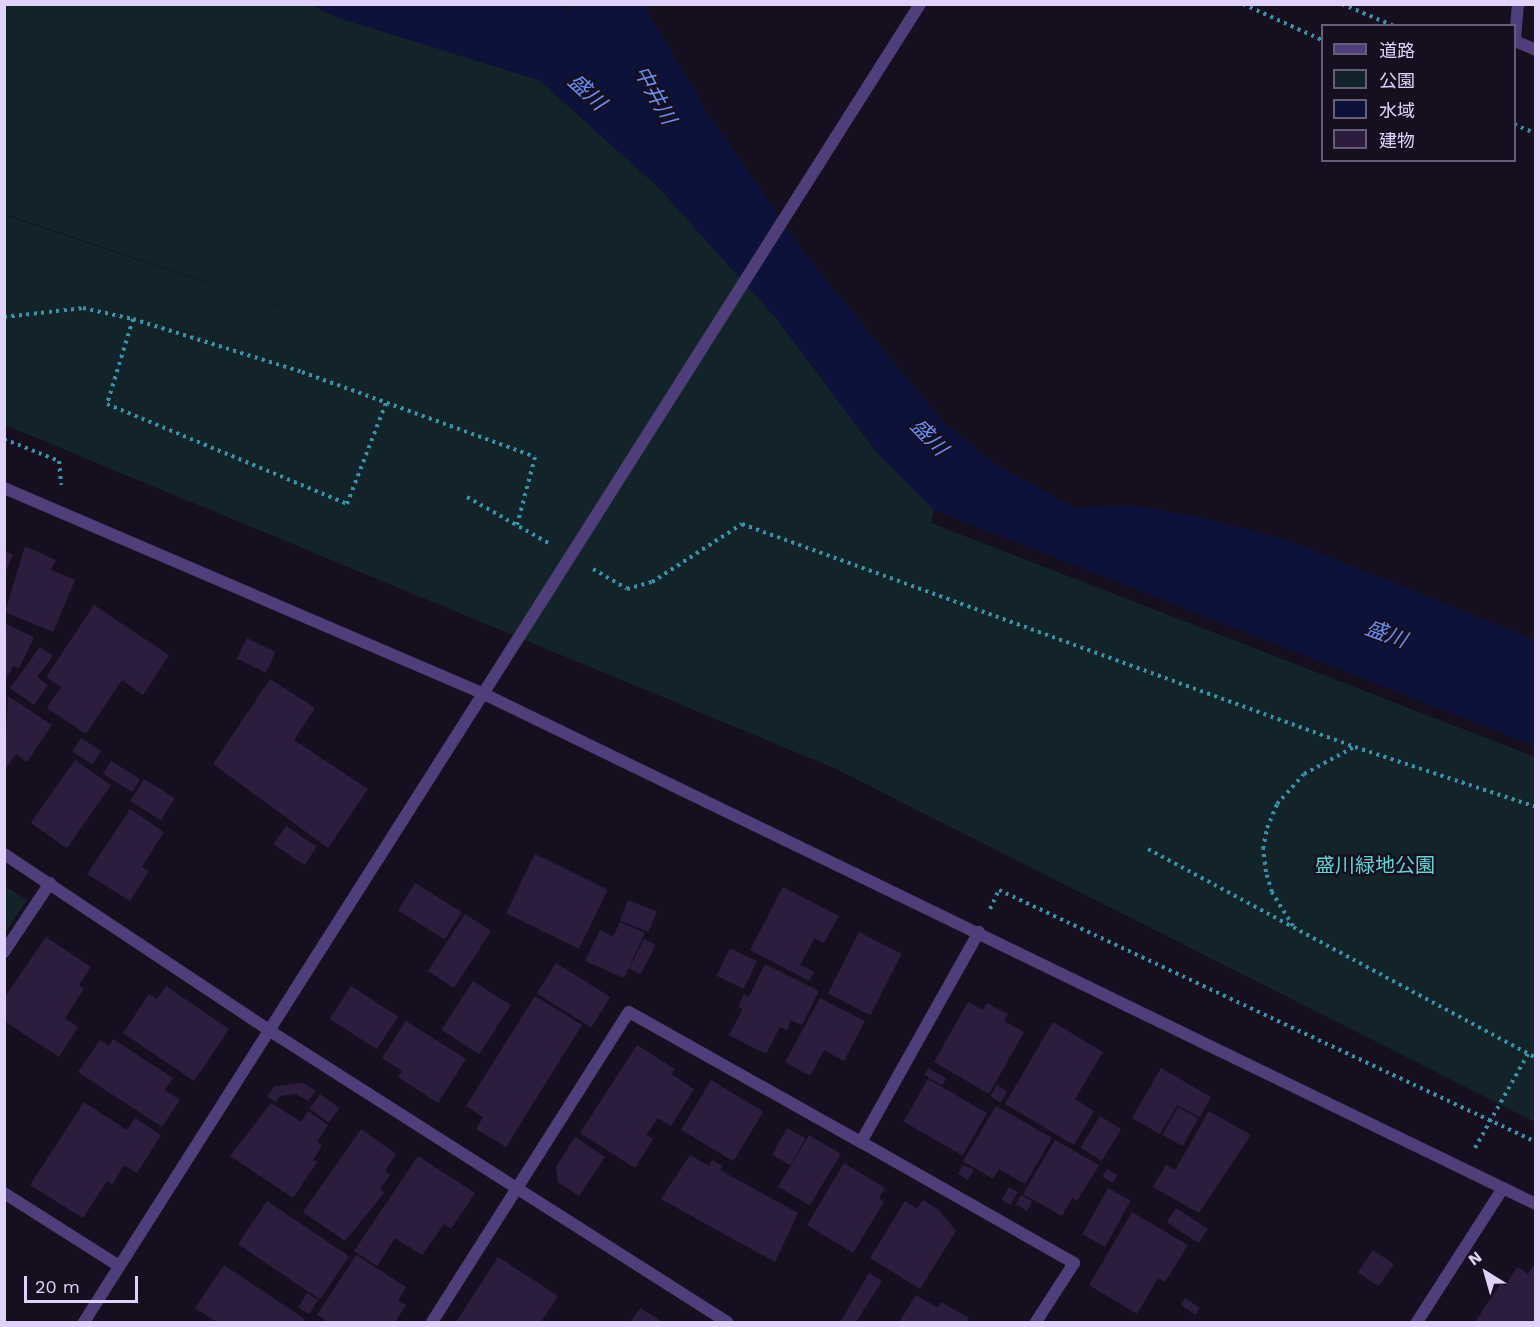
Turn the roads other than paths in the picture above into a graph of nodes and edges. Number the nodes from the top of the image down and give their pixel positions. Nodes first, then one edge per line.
1 (920, 4) edge
2 (1518, 4) edge
3 (1516, 29) edge
4 (1516, 41) edge
5 (1536, 50) edge
6 (4, 488) edge
7 (482, 693) junction
8 (4, 854) edge
9 (50, 883) junction
10 (979, 932) junction
11 (4, 952) edge
12 (270, 1031) junction
13 (861, 1142) junction
14 (1503, 1188) junction
15 (517, 1189) junction
16 (4, 1193) edge
17 (1536, 1204) edge
18 (119, 1266) junction
19 (84, 1323) edge
20 (432, 1323) edge
21 (726, 1323) edge
22 (1036, 1323) edge
23 (1416, 1323) edge

1 - 7 street, bridge
2 - 3 street
4 - 5 street
6 - 7 street
7 - 10 street
7 - 12 street
8 - 9 street
9 - 11 street
9 - 12 street
10 - 13 street
10 - 14 street
12 - 15 street
12 - 18 street
13 - 15 street
13 - 22 street
14 - 17 street
14 - 23 street
15 - 20 street
15 - 21 street
16 - 18 street
18 - 19 street

